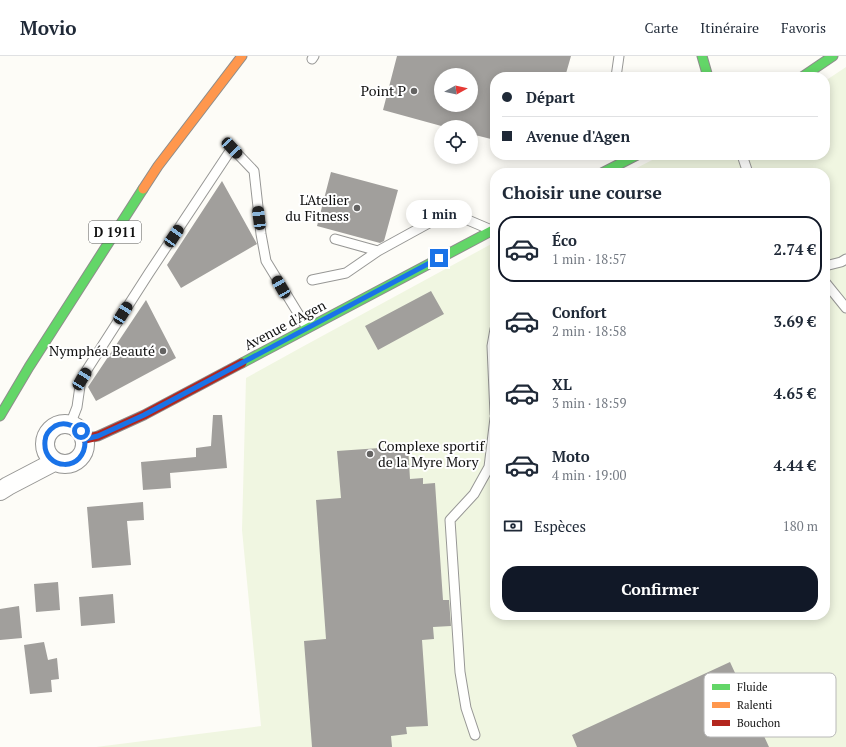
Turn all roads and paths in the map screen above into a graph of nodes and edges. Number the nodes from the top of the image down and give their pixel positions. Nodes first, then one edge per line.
1 (242, 56) edge
2 (619, 56) edge
3 (702, 56) edge
4 (833, 56) edge
5 (617, 72) edge
6 (707, 72) edge
7 (809, 72) edge
8 (628, 160) edge
9 (620, 164) junction
10 (612, 168) edge
11 (622, 168) edge
12 (490, 228) edge
13 (490, 232) edge
14 (335, 239) dead end
15 (378, 251) junction
16 (846, 259) edge
17 (830, 265) edge
18 (312, 280) dead end
19 (830, 288) edge
20 (846, 308) edge
21 (307, 328) junction
22 (0, 416) edge
23 (70, 425) junction
24 (85, 439) junction
25 (490, 459) edge
26 (54, 462) junction
27 (0, 492) edge
28 (475, 735) dead end

1 - 22 street, D 1911
2 - 5 lane
3 - 6 street
4 - 7 street
8 - 9 street
9 - 10 street
9 - 11 lane
12 - 15 lane
13 - 21 street, Avenue d'Agen
14 - 15 lane
15 - 18 lane
16 - 17 lane
19 - 20 lane
21 - 23 lane
21 - 24 street, Avenue d'Agen
23 - 24 street
23 - 26 street
24 - 26 street
25 - 28 lane
26 - 27 street

